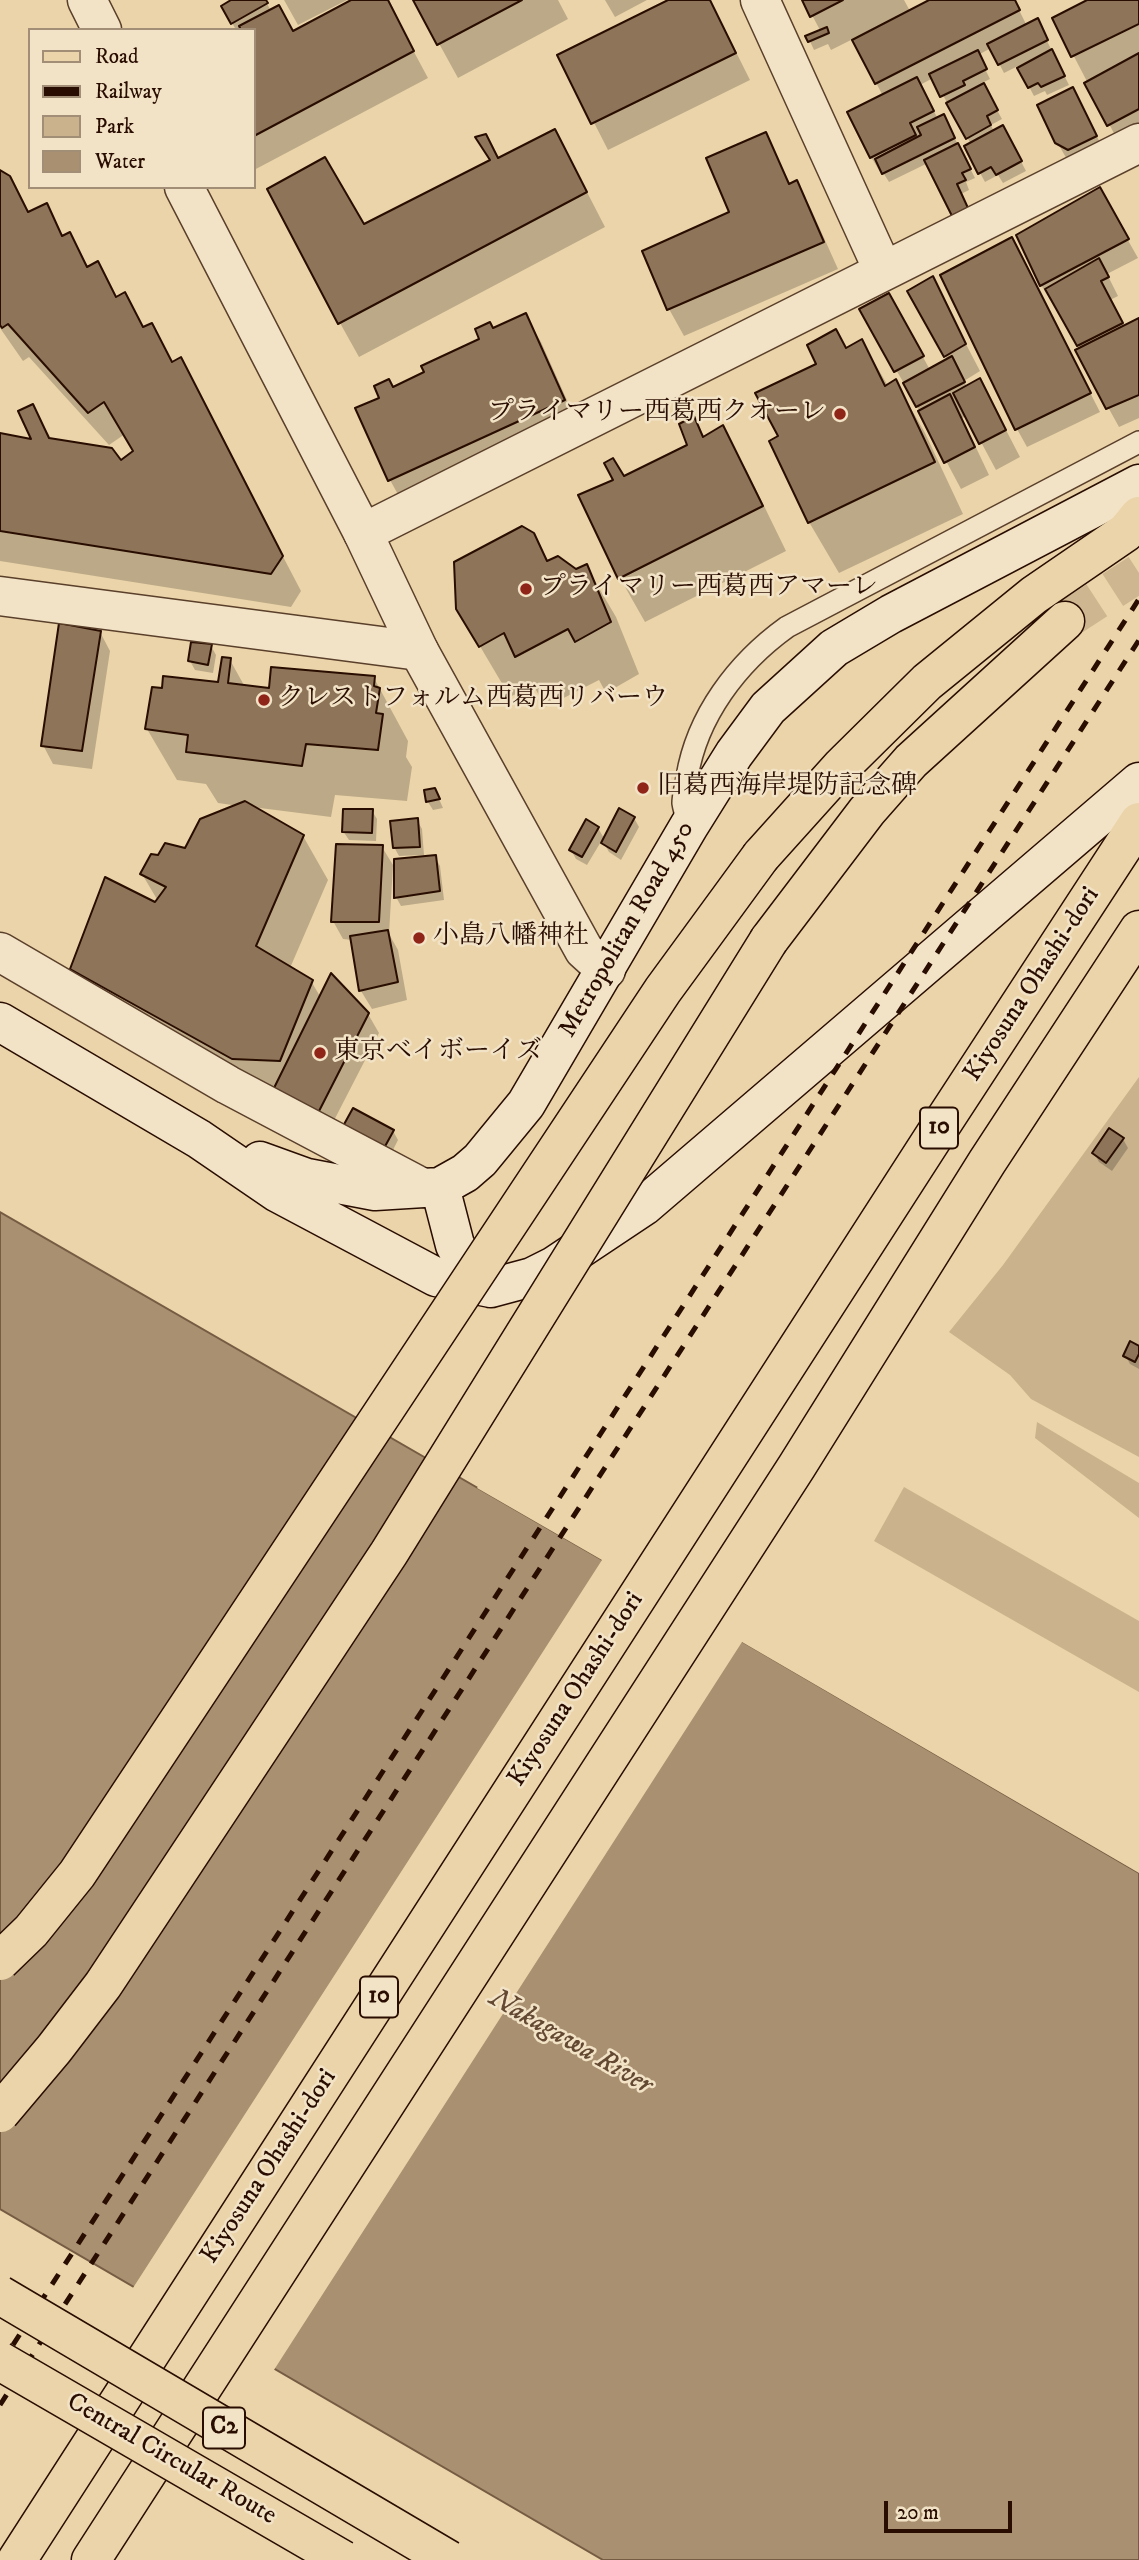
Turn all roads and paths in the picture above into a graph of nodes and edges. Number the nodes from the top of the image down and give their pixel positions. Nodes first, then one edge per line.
1 (87, 0) edge
2 (760, 0) edge
3 (101, 28) edge
4 (1139, 143) edge
5 (185, 189) edge
6 (883, 270) junction
7 (1139, 442) edge
8 (1139, 484) edge
9 (1139, 516) edge
10 (363, 533) junction
11 (0, 596) edge
12 (1065, 621) tunnel mouth
13 (419, 651) junction
14 (1139, 782) edge
15 (1139, 822) edge
16 (689, 827) junction
17 (1139, 930) edge
18 (0, 952) edge
19 (606, 970) junction
20 (0, 1022) edge
21 (199, 1139) junction
22 (431, 1187) junction
23 (491, 1288) junction
24 (0, 1961) edge
25 (0, 2113) edge
26 (0, 2295) edge
27 (0, 2361) edge
28 (17, 2560) edge
29 (91, 2560) edge
30 (343, 2560) edge
31 (449, 2560) edge

1 - 3 street
2 - 6 street
4 - 6 street
5 - 10 street
6 - 10 street
7 - 16 lane
8 - 16 street, Metropolitan Road 450
9 - 24 main road, bridge
10 - 13 street
11 - 13 street
12 - 25 main road, bridge
13 - 19 street
14 - 23 street, Metropolitan Road 450
15 - 28 main road, Kiyosuna Ohashi-dori / 10, bridge
16 - 19 street, Metropolitan Road 450
17 - 29 main road, 10, bridge
18 - 22 street
19 - 22 street, Metropolitan Road 450
20 - 21 street, Metropolitan Road 450
21 - 22 street, Metropolitan Road 450
21 - 23 street, Metropolitan Road 450
22 - 23 street
26 - 31 main road, Central Circular Route / C2, bridge
27 - 30 main road, Central Circular Route / C2, bridge

